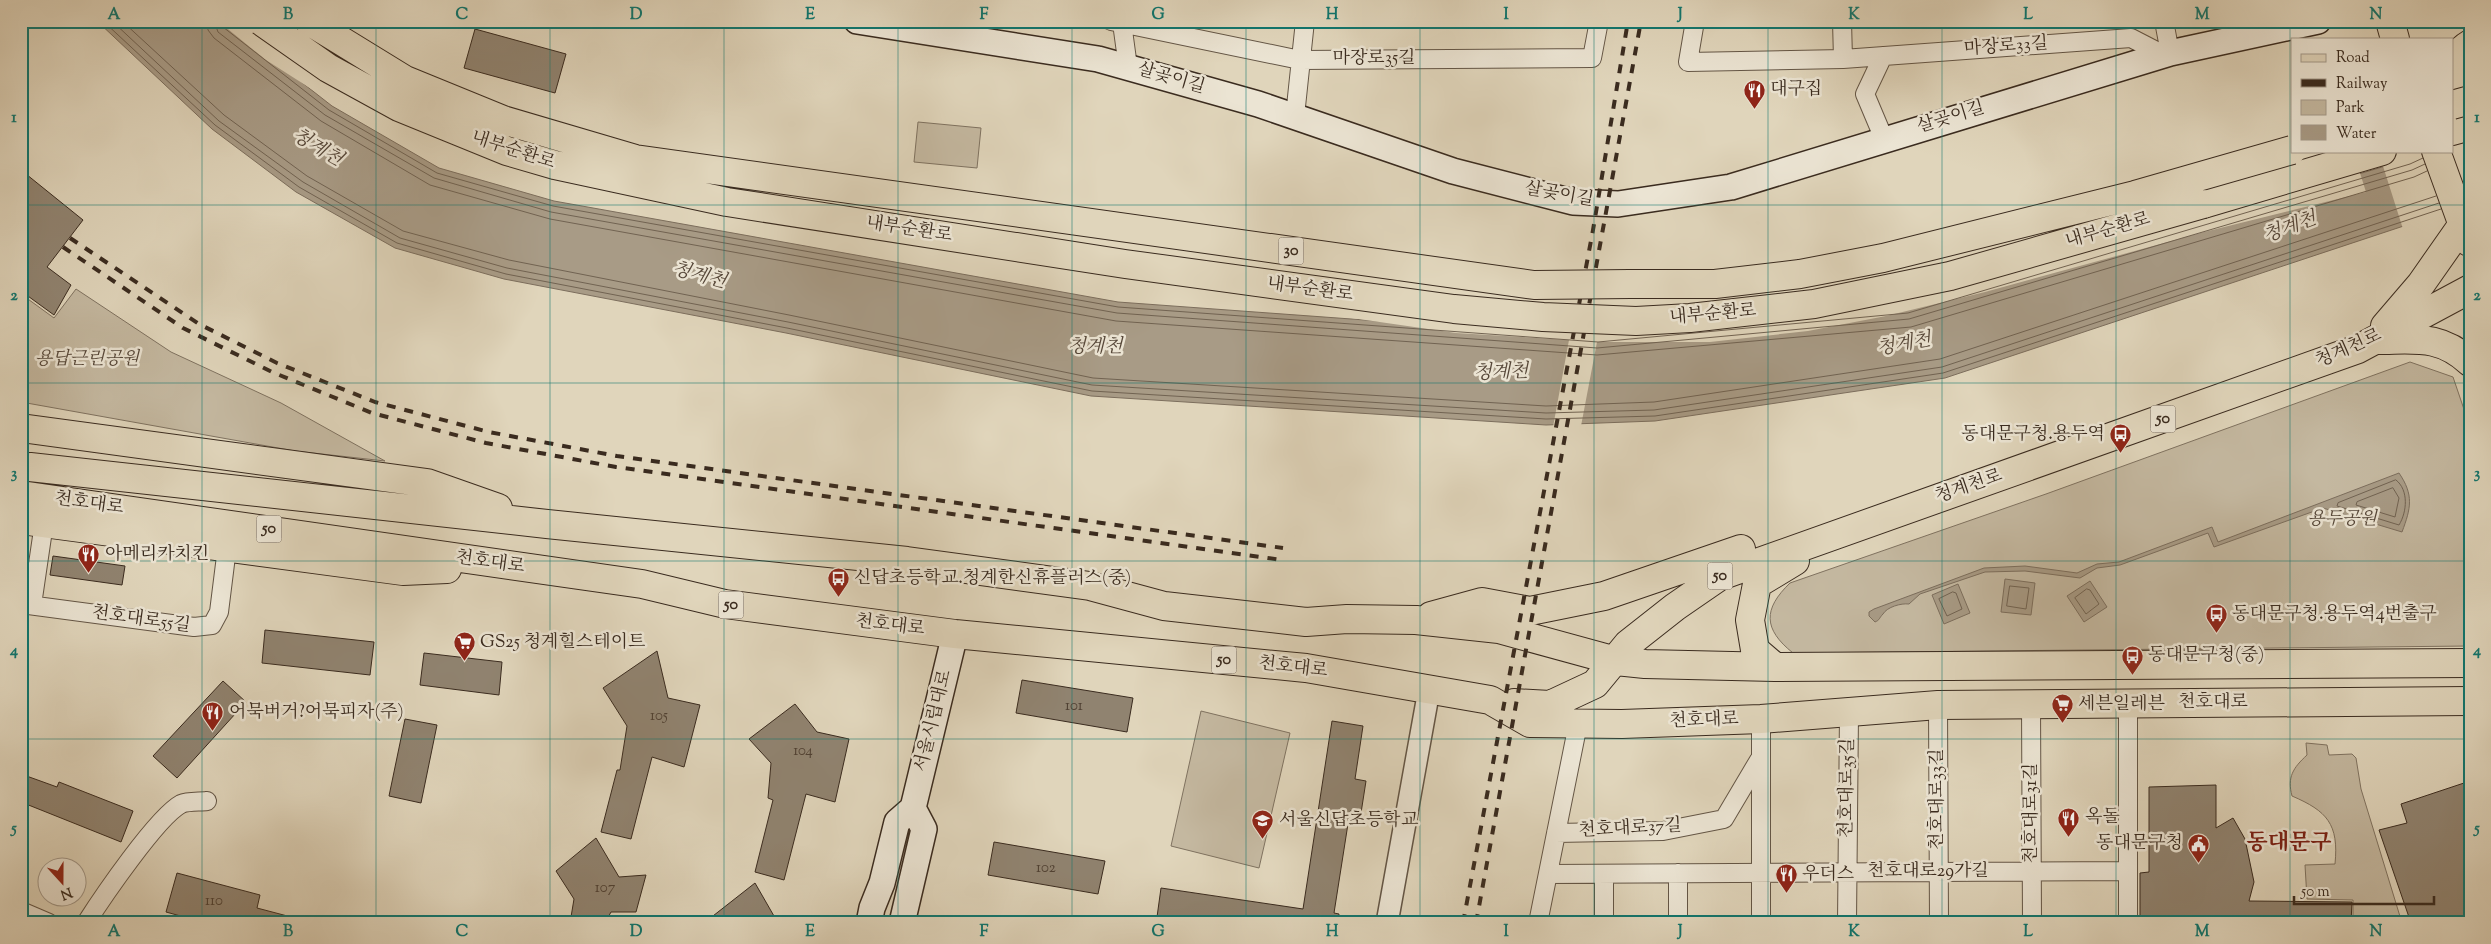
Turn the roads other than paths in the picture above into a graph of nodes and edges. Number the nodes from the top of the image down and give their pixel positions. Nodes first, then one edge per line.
1 (261, 21) edge
2 (309, 21) edge
3 (856, 21) edge
4 (1305, 21) edge
5 (1599, 21) edge
6 (1695, 21) edge
7 (1842, 21) edge
8 (2164, 21) edge
9 (2270, 21) edge
10 (2318, 21) edge
11 (2390, 21) edge
12 (1117, 22) edge
13 (2249, 35) junction
14 (2395, 38) edge
15 (2470, 44) edge
16 (2167, 54) junction
17 (1884, 56) junction
18 (1843, 59) junction
19 (1300, 60) junction
20 (1128, 68) junction
21 (2456, 85) edge
22 (1295, 116) junction
23 (2470, 125) edge
24 (2454, 130) edge
25 (1884, 139) junction
26 (2291, 150) edge
27 (2379, 152) edge
28 (2436, 152) edge
29 (2466, 235) edge
30 (2470, 289) edge
31 (2373, 340) junction
32 (2470, 362) edge
33 (21, 428) edge
34 (30, 467) dead end
35 (31, 513) edge
36 (547, 524) junction
37 (1847, 530) junction
38 (227, 548) junction
39 (508, 566) junction
40 (27, 604) edge
41 (1416, 620) junction
42 (955, 634) junction
43 (1616, 661) junction
44 (2470, 663) edge
45 (1776, 667) junction
46 (1429, 690) junction
47 (1490, 700) junction
48 (2436, 701) junction
49 (2470, 701) edge
50 (2031, 704) junction
51 (2128, 704) junction
52 (1938, 705) junction
53 (1849, 712) junction
54 (2470, 714) edge
55 (1761, 718) junction
56 (1578, 724) junction
57 (1759, 760) junction
58 (208, 801) dead end
59 (913, 808) junction
60 (1556, 833) junction
61 (2128, 871) junction
62 (1847, 872) junction
63 (1938, 872) junction
64 (2032, 872) junction
65 (1678, 873) junction
66 (1761, 873) junction
67 (1548, 874) junction
68 (1604, 874) junction
69 (21, 911) edge
70 (49, 923) edge
71 (86, 923) edge
72 (868, 923) edge
73 (902, 923) edge
74 (1387, 923) edge
75 (1538, 923) edge
76 (1604, 923) edge
77 (1678, 923) edge
78 (1761, 923) edge
79 (1848, 923) edge
80 (1939, 923) edge
81 (2032, 923) edge
82 (2128, 923) edge

1 - 27 main road, 내부순환로 / 30, bridge
2 - 26 main road, 내부순환로 / 30, bridge
3 - 20 main road, 살곶이길
4 - 19 street
5 - 19 street, 마장로35길
6 - 18 street, 마장로33길
7 - 18 street
8 - 16 street
9 - 13 main road
10 - 13 main road, 살곶이길
11 - 14 main road
12 - 19 street, 마장로35길
12 - 20 street, 마장로35길
13 - 16 main road, 살곶이길
15 - 21 main road
16 - 17 street, 마장로33길
16 - 25 main road, 살곶이길
17 - 18 street, 마장로33길
17 - 25 street
19 - 22 street
20 - 22 main road, 살곶이길
21 - 23 main road
22 - 25 main road, 살곶이길
23 - 24 main road
28 - 29 main road
29 - 31 main road
30 - 31 main road, 청계천로 / 50
31 - 32 main road
31 - 37 main road, 청계천로 / 50
33 - 36 main road
34 - 36 main road, 천호대로
35 - 38 main road
35 - 39 main road, 천호대로 / 50
35 - 40 street
36 - 41 main road, 천호대로
37 - 41 main road
37 - 43 main road, 청계천로 / 50
37 - 45 main road
38 - 39 main road
38 - 40 street, 천호대로55길
39 - 42 main road, 천호대로 / 50
41 - 43 main road, 천호대로
42 - 46 main road, 천호대로 / 50
42 - 59 main road, 서울시립대로
43 - 45 main road, 천호대로
43 - 47 main road, 청계천로
44 - 45 main road, 천호대로
46 - 47 main road, 천호대로 / 50
46 - 74 street
47 - 56 main road, 천호대로
48 - 49 main road, 천호대로
48 - 51 main road, 천호대로
48 - 54 main road
50 - 51 main road, 천호대로
50 - 52 main road, 천호대로
50 - 64 street, 천호대로31길
51 - 61 street
52 - 53 main road, 천호대로
52 - 63 street, 천호대로33길
53 - 55 main road, 천호대로
53 - 62 street, 천호대로35길
55 - 56 main road, 천호대로
55 - 57 street, 천호대로37길
56 - 60 street
57 - 60 street, 천호대로37길
57 - 66 street, 천호대로37길
58 - 71 street
59 - 72 main road
59 - 73 main road
60 - 67 street
61 - 64 street, 천호대로29가길
61 - 82 street
62 - 63 street, 천호대로29가길
62 - 66 street, 천호대로29가길
62 - 79 street, 천호대로35길
63 - 64 street, 천호대로29가길
63 - 80 street, 천호대로33길
64 - 81 street, 천호대로31길
65 - 66 street, 천호대로29가길
65 - 68 street, 천호대로29가길
65 - 77 street
66 - 78 street, 천호대로37길
67 - 68 street, 천호대로29가길
67 - 75 street
68 - 76 street
69 - 70 street

